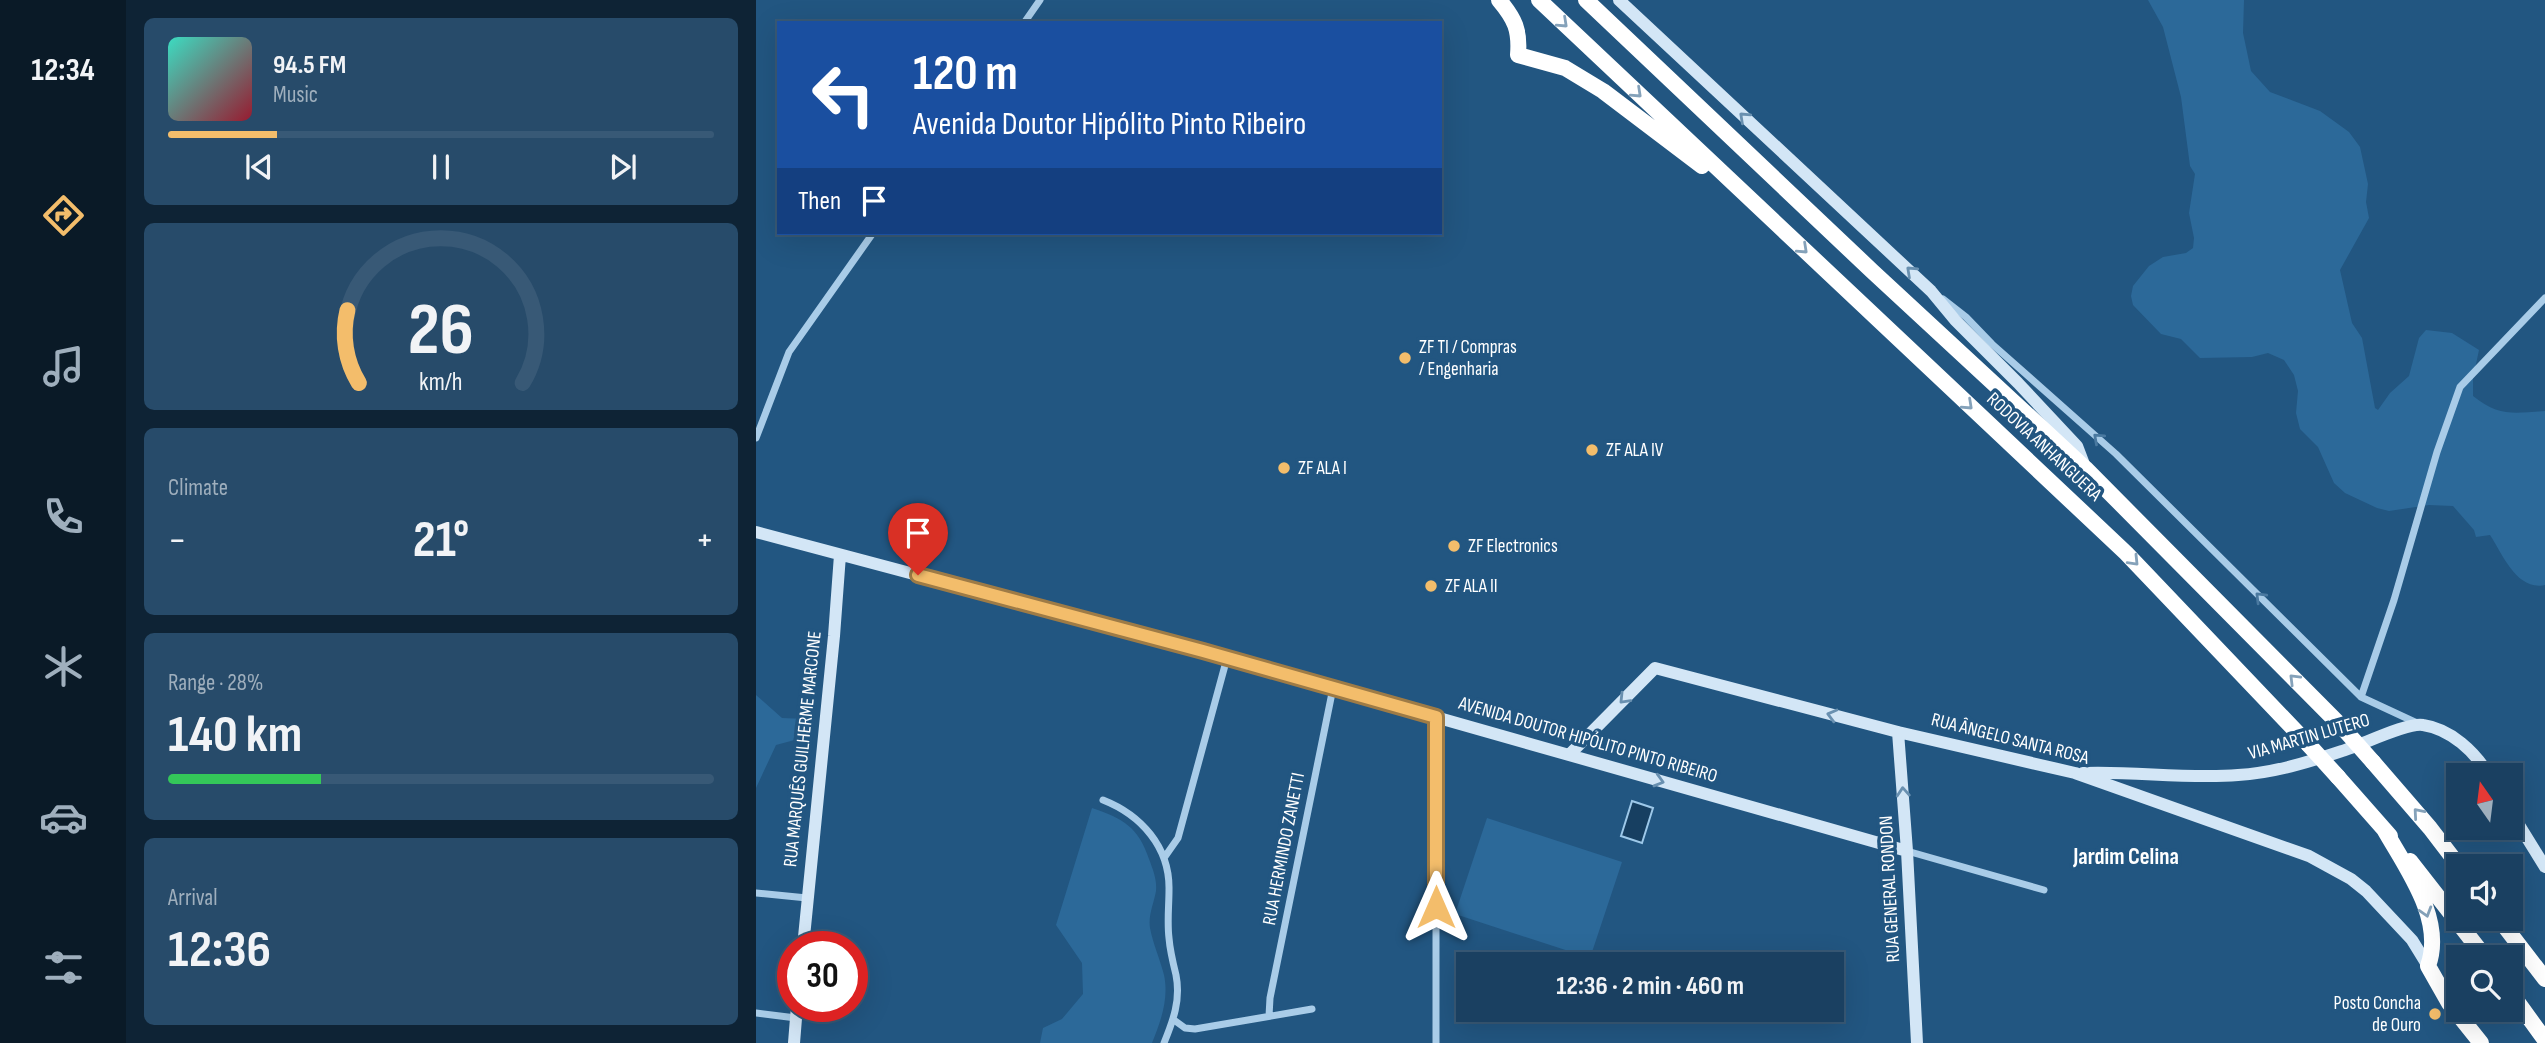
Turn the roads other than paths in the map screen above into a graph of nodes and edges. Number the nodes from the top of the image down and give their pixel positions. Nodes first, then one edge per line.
1 (1040, 0) edge
2 (1499, 0) edge
3 (1539, 0) edge
4 (1586, 0) edge
5 (1619, 0) edge
6 (1025, 21) edge
7 (1763, 211) junction
8 (872, 235) edge
9 (1931, 291) junction
10 (2545, 298) edge
11 (756, 438) edge
12 (2085, 468) junction
13 (756, 532) edge
14 (840, 555) junction
15 (1227, 657) junction
16 (1333, 688) junction
17 (2361, 697) junction
18 (1436, 717) junction
19 (2421, 724) junction
20 (1898, 732) junction
21 (1569, 755) junction
22 (2479, 763) edge
23 (2075, 773) junction
24 (1103, 800) dead end
25 (2384, 829) junction
26 (2524, 833) edge
27 (1908, 851) junction
28 (2450, 854) edge
29 (1164, 858) junction
30 (2545, 867) edge
31 (2044, 890) dead end
32 (756, 892) edge
33 (807, 898) junction
34 (804, 931) edge
35 (2509, 931) edge
36 (2476, 945) edge
37 (2428, 966) junction
38 (2545, 979) edge
39 (1312, 1009) dead end
40 (2523, 1010) edge
41 (777, 1012) edge
42 (756, 1013) edge
43 (1269, 1016) junction
44 (1174, 1020) junction
45 (796, 1022) edge
46 (2545, 1040) edge
47 (794, 1043) edge
48 (1164, 1043) edge
49 (1436, 1043) edge
50 (1917, 1043) edge
51 (2481, 1043) edge

1 - 6 street
2 - 7 highway
3 -> 7 highway, RODOVIA ANHANGUERA
4 - 12 highway, RODOVIA ANHANGUERA
9 -> 5 main road
7 -> 25 highway, RODOVIA ANHANGUERA, bridge
8 - 11 street
9 - 12 main road
17 -> 9 street
10 - 17 street
28 -> 12 highway, RODOVIA ANHANGUERA, bridge
13 - 14 main road, AVENIDA DOUTOR HIPÓLITO PINTO RIBEIRO
14 - 15 main road, AVENIDA DOUTOR HIPÓLITO PINTO RIBEIRO
14 - 33 main road, RUA MARQUÊS GUILHERME MARCONE
15 - 16 main road, AVENIDA DOUTOR HIPÓLITO PINTO RIBEIRO
15 - 29 street
16 - 18 main road, AVENIDA DOUTOR HIPÓLITO PINTO RIBEIRO
16 - 43 street, RUA HERMINDO ZANETTI
17 - 19 street
18 - 21 main road, AVENIDA DOUTOR HIPÓLITO PINTO RIBEIRO
18 - 49 street
19 - 22 main road
19 - 23 main road, VIA MARTIN LUTERO
20 -> 21 main road, RUA ÂNGELO SANTA ROSA
20 - 23 main road, RUA ÂNGELO SANTA ROSA
27 -> 20 main road, RUA GENERAL RONDON
21 -> 27 main road, AVENIDA DOUTOR HIPÓLITO PINTO RIBEIRO
23 - 37 main road, RUA ÂNGELO SANTA ROSA
24 - 29 street
25 - 36 highway, RODOVIA ANHANGUERA
25 -> 37 highway
26 - 30 main road
27 - 31 street, AVENIDA DOUTOR HIPÓLITO PINTO RIBEIRO
27 - 50 main road, RUA GENERAL RONDON
29 - 44 street
32 - 33 street
33 - 34 main road, RUA MARQUÊS GUILHERME MARCONE
35 - 38 highway
37 - 51 highway
39 - 43 street
40 - 46 highway
41 - 42 street
43 - 44 street
44 - 48 street
45 - 47 main road

